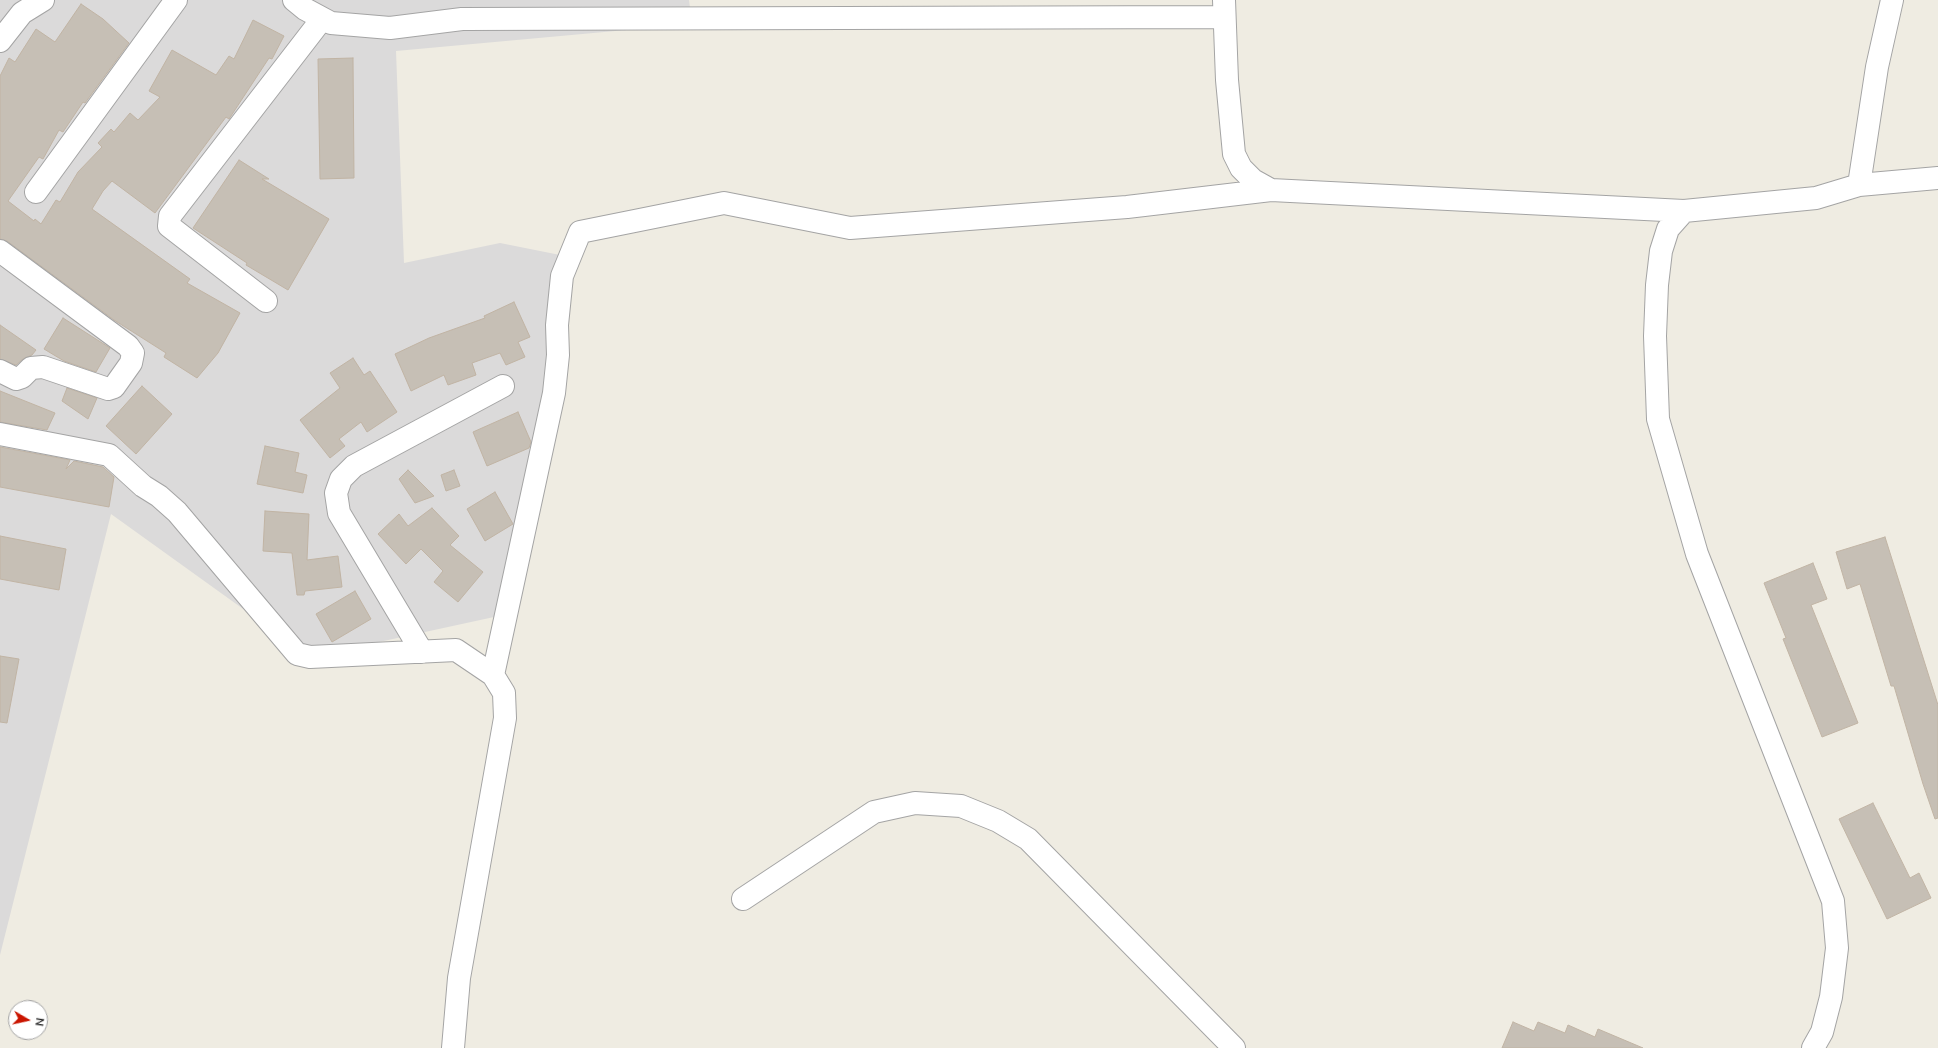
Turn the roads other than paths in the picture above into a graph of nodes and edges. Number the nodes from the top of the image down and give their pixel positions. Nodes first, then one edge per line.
1 (43, 0) edge
2 (294, 0) edge
3 (1892, 0) edge
4 (174, 1) edge
5 (1224, 9) edge
6 (322, 19) junction
7 (0, 41) edge
8 (1938, 178) edge
9 (1859, 185) junction
10 (1271, 190) junction
11 (36, 192) dead end
12 (1684, 211) junction
13 (0, 251) edge
14 (266, 301) dead end
15 (0, 371) edge
16 (503, 386) dead end
17 (0, 434) edge
18 (422, 652) junction
19 (493, 675) junction
20 (743, 899) dead end
21 (453, 1048) edge
22 (1234, 1048) edge
23 (1812, 1048) edge

1 - 7 street
2 - 6 street
3 - 9 street
4 - 11 street
5 - 6 street
5 - 10 street
6 - 14 street
8 - 9 street
9 - 12 street
10 - 12 street
10 - 19 street
12 - 23 street
13 - 15 street
16 - 18 street
17 - 18 street
18 - 19 street
19 - 21 street
20 - 22 street

